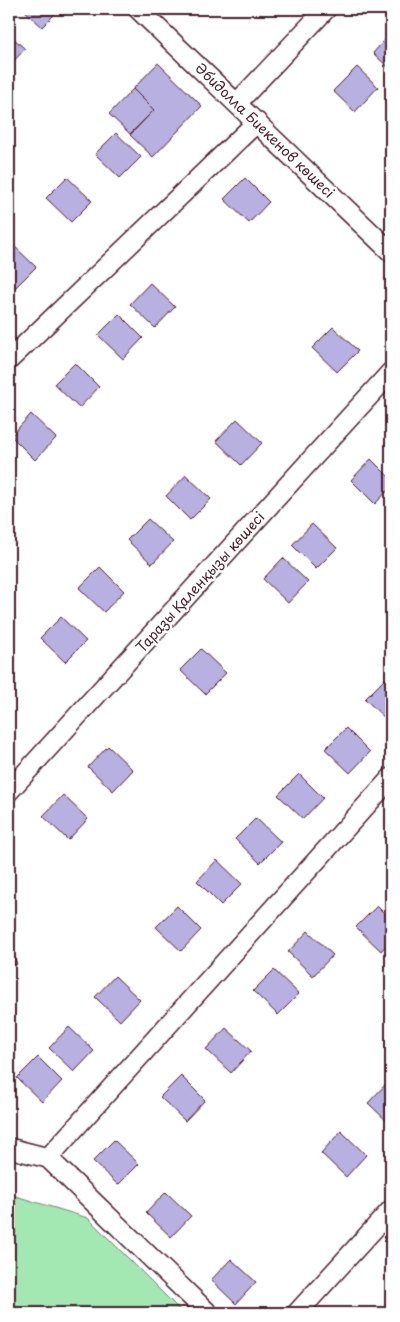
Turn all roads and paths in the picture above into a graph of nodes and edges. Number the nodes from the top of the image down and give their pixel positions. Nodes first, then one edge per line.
1 (138, 9) edge
2 (326, 9) edge
3 (237, 102) junction
4 (256, 122) junction
5 (391, 252) edge
6 (9, 360) edge
7 (391, 372) edge
8 (391, 778) edge
9 (9, 792) edge
10 (9, 1148) edge
11 (48, 1158) junction
12 (391, 1210) edge
13 (208, 1313) edge
14 (297, 1313) edge

1 - 3 street, Әбидолла Биекенов көшесі
2 - 3 street
3 - 4 street, Әбидолла Биекенов көшесі
4 - 5 street, Әбидолла Биекенов көшесі
4 - 6 street
7 - 9 street, Таразы Қаленқызы көшесі
8 - 11 street
10 - 11 street
11 - 13 street
12 - 14 street

